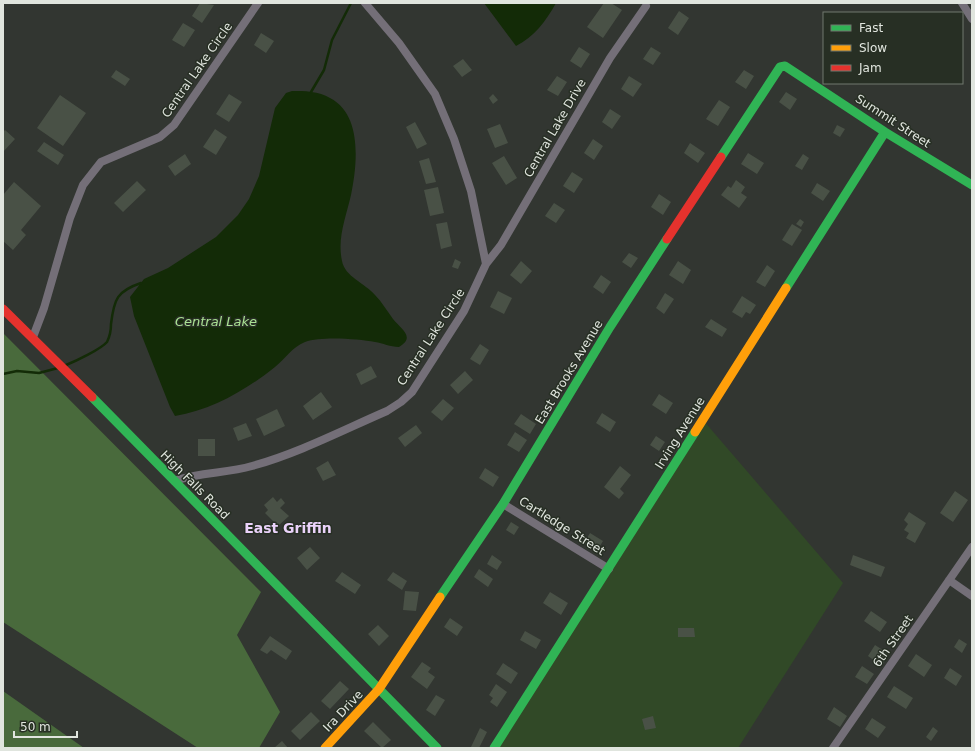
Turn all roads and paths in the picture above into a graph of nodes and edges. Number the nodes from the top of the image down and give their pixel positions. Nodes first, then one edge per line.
1 (258, 3) edge
2 (365, 3) edge
3 (962, 3) edge
4 (646, 6) dead end
5 (972, 19) edge
6 (780, 67) joint
7 (886, 132) junction
8 (972, 185) edge
9 (486, 264) junction
10 (3, 309) edge
11 (33, 337) junction
12 (174, 481) junction
13 (503, 504) junction
14 (972, 547) edge
15 (608, 569) junction
16 (950, 580) junction
17 (972, 596) edge
18 (379, 689) junction
19 (324, 748) edge
20 (437, 748) edge
21 (494, 748) edge
22 (833, 748) edge

1 - 11 street, Central Lake Circle
2 - 9 street
3 - 5 street
4 - 9 street, Central Lake Drive
6 - 7 street, Summit Street
6 - 13 street, East Brooks Avenue
7 - 8 street, Summit Street
7 - 15 street, Irving Avenue
9 - 12 street, Central Lake Circle
10 - 11 street, High Falls Road
11 - 12 street, High Falls Road
12 - 18 street, High Falls Road
13 - 15 street, Cartledge Street
13 - 18 street, East Brooks Avenue
14 - 16 street, 6th Street
15 - 21 street, Irving Avenue
16 - 17 street
16 - 22 street, 6th Street
18 - 19 street, Ira Drive
18 - 20 street, High Falls Road

